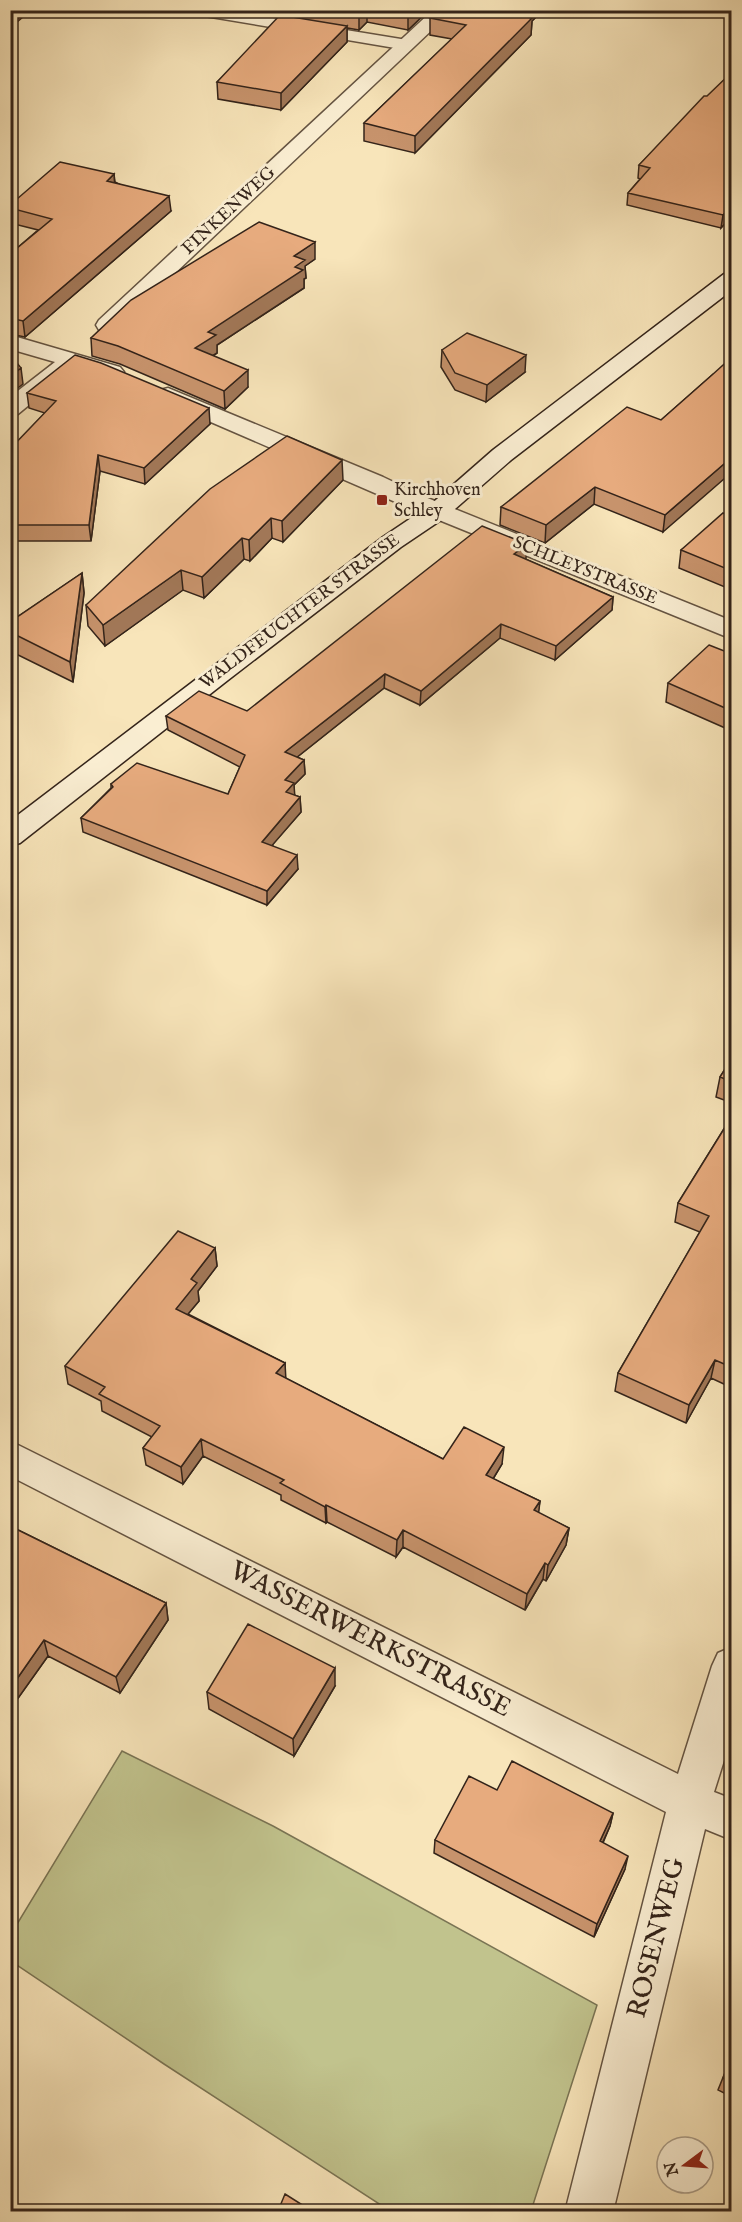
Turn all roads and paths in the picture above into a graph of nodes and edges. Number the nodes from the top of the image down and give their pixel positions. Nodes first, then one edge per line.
1 (193, 10) edge
2 (444, 10) edge
3 (407, 45) junction
4 (732, 279) edge
5 (10, 342) edge
6 (86, 346) junction
7 (10, 409) edge
8 (438, 510) junction
9 (732, 631) edge
10 (10, 836) edge
11 (10, 1457) edge
12 (732, 1666) edge
13 (690, 1802) junction
14 (732, 1820) edge
15 (589, 2211) edge

1 - 3 lane
2 - 3 street, FINKENWEG
3 - 6 street, FINKENWEG
4 - 8 street, WALDFEUCHTER STRASSE
5 - 6 street, SCHLEYSTRASSE
6 - 7 street, FINKENWEG
6 - 8 street, SCHLEYSTRASSE
8 - 9 street, SCHLEYSTRASSE
8 - 10 street, WALDFEUCHTER STRASSE
11 - 13 street, WASSERWERKSTRASSE
12 - 13 street, ROSENWEG
13 - 14 street, WASSERWERKSTRASSE
13 - 15 street, ROSENWEG

